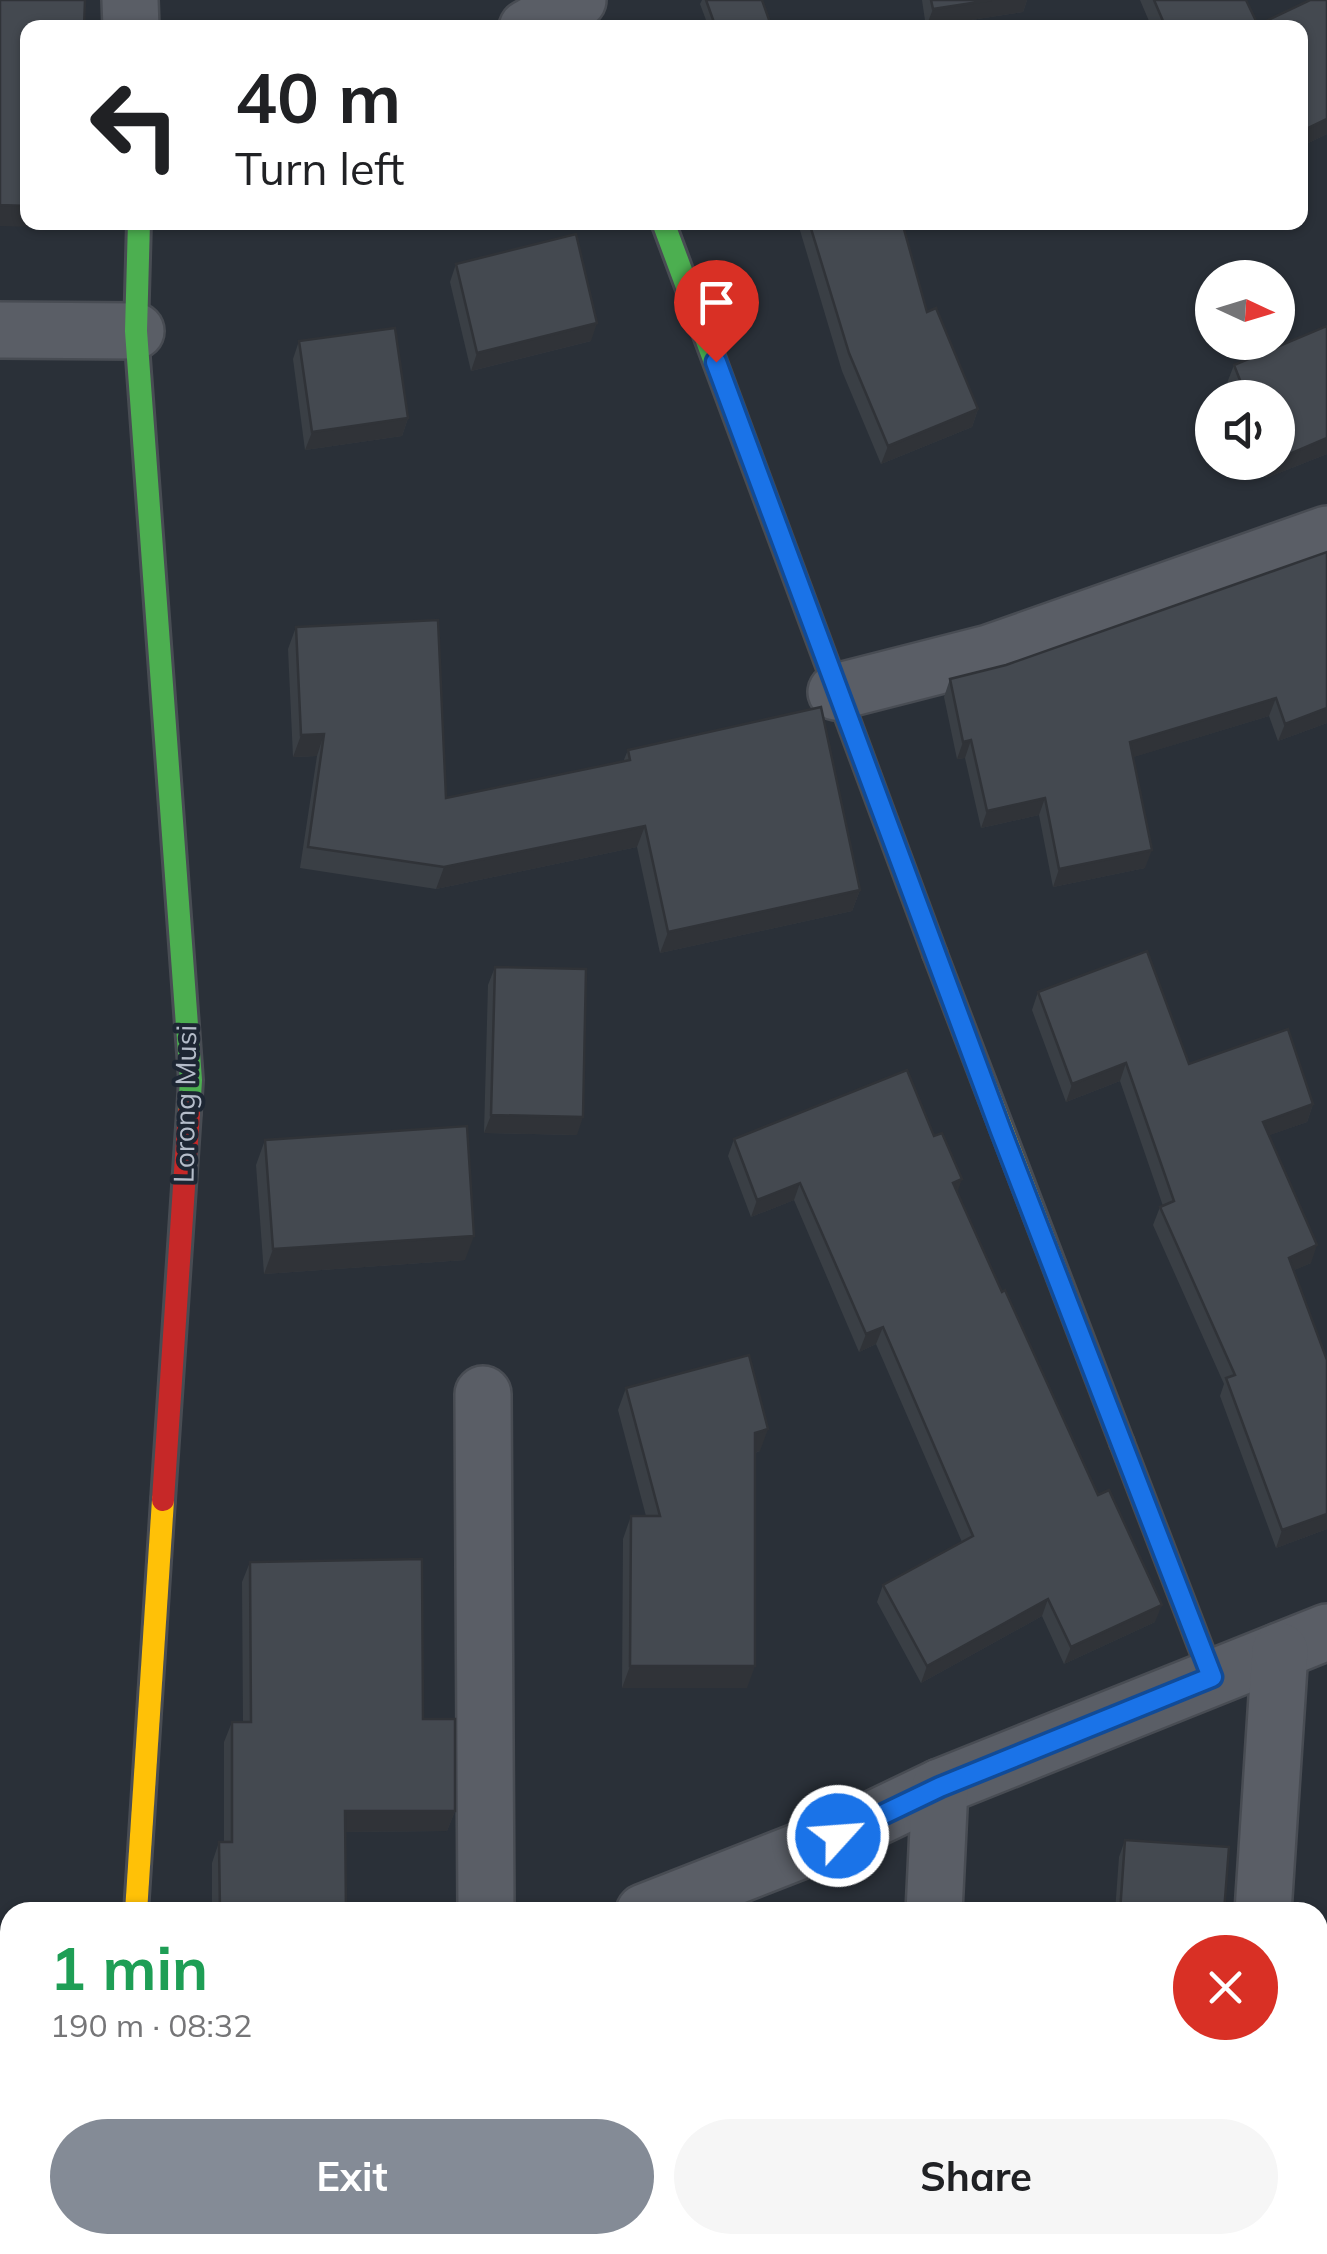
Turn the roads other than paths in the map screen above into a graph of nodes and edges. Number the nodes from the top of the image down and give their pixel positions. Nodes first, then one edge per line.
1 (578, 0) edge
2 (541, 20) edge
3 (147, 230) edge
4 (667, 230) edge
5 (0, 330) edge
6 (136, 331) junction
7 (1327, 534) edge
8 (836, 692) junction
9 (483, 1394) dead end
10 (1304, 1641) edge
11 (1212, 1677) junction
12 (940, 1787) junction
13 (137, 1902) edge
14 (486, 1902) edge
15 (670, 1902) edge
16 (934, 1902) edge
17 (1265, 1902) edge

1 - 2 street
3 - 6 street, Lorong Musi
4 - 8 street
5 - 6 street
6 - 13 street, Lorong Musi
7 - 8 street
8 - 11 street
9 - 14 street
10 - 11 street
10 - 17 street
11 - 12 street
12 - 15 street
12 - 16 street

